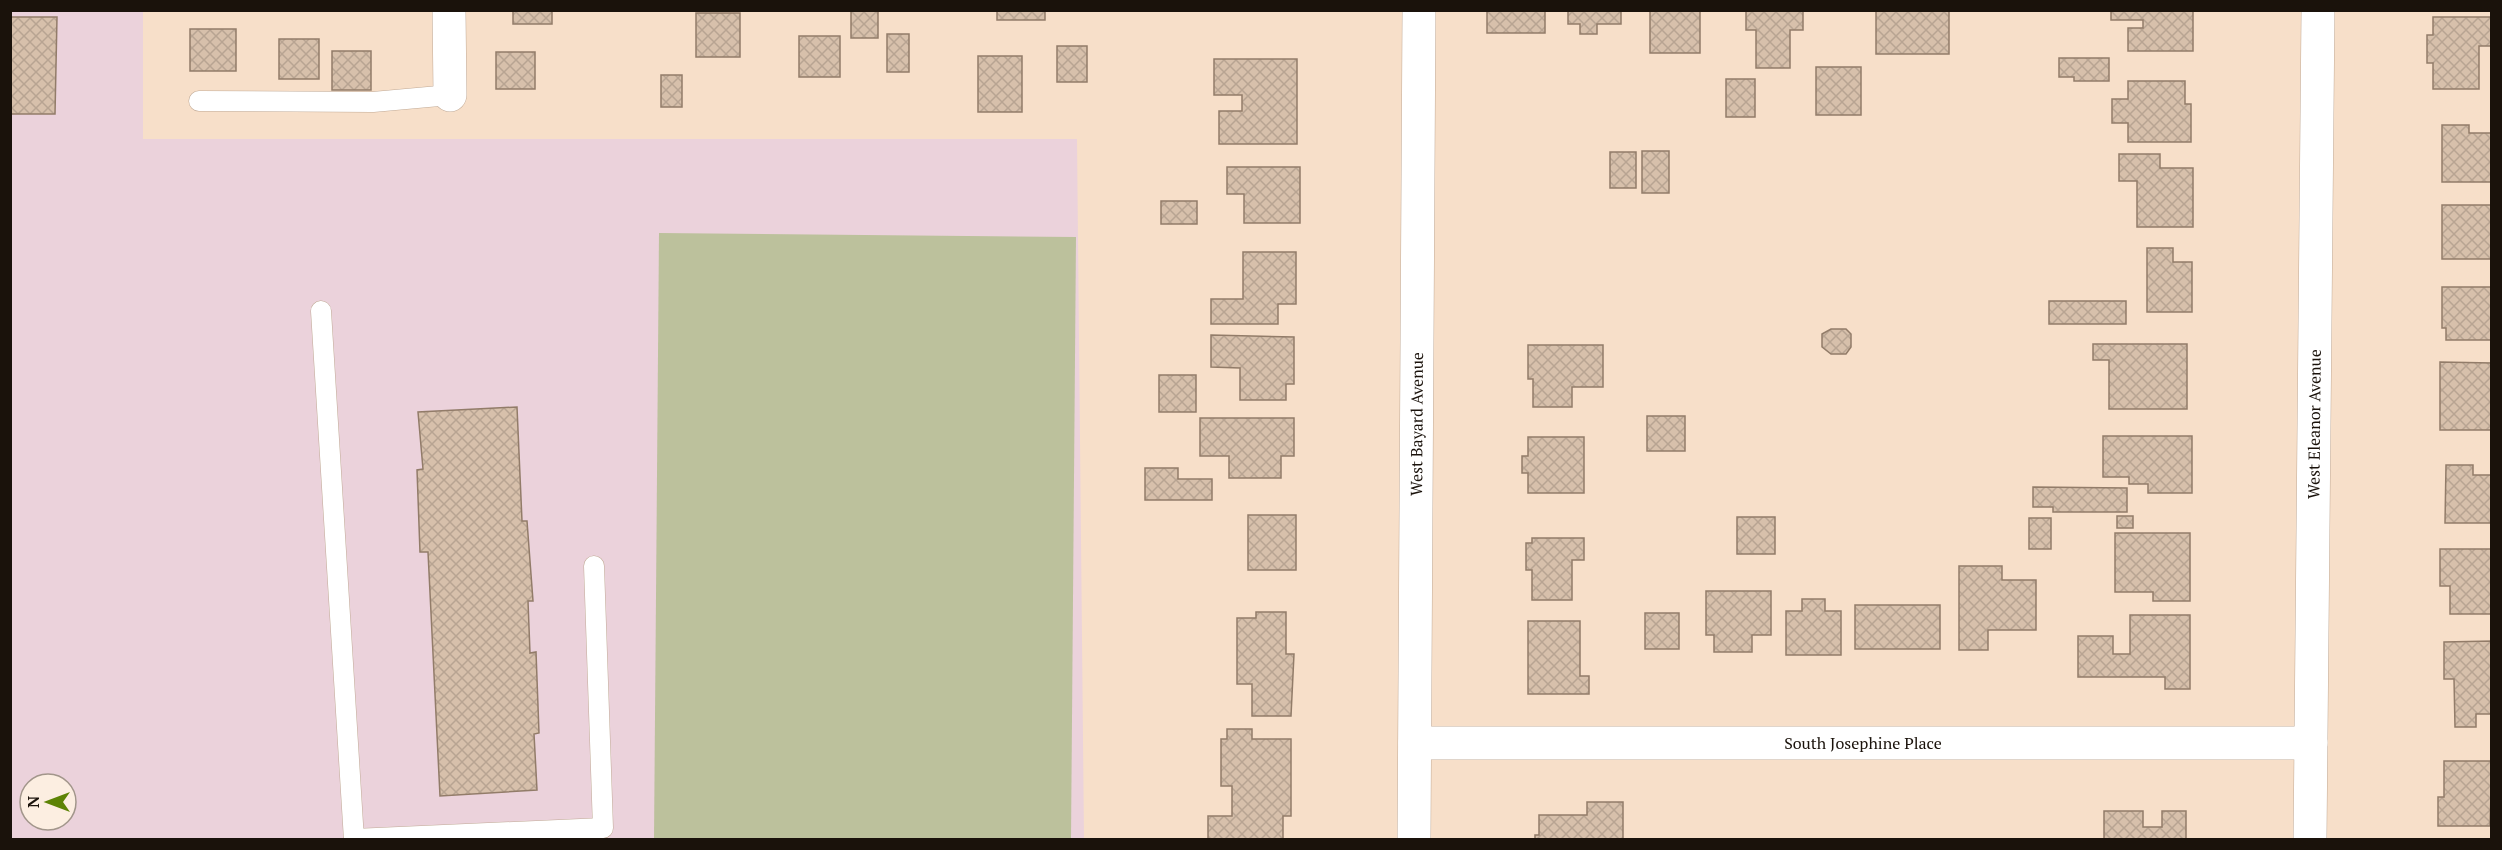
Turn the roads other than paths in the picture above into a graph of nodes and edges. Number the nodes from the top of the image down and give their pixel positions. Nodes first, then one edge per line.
1 (449, 10) edge
2 (1419, 10) edge
3 (2318, 10) edge
4 (450, 95) joint
5 (199, 101) dead end
6 (321, 311) dead end
7 (594, 566) dead end
8 (1415, 743) junction
9 (2311, 743) junction
10 (354, 839) edge
11 (1414, 840) edge
12 (2310, 840) edge

1 - 4 street
2 - 8 street, West Bayard Avenue
3 - 9 street, West Eleanor Avenue
4 - 5 lane
6 - 10 lane
7 - 10 lane
8 - 9 street, South Josephine Place
8 - 11 street, West Bayard Avenue
9 - 12 street, West Eleanor Avenue

